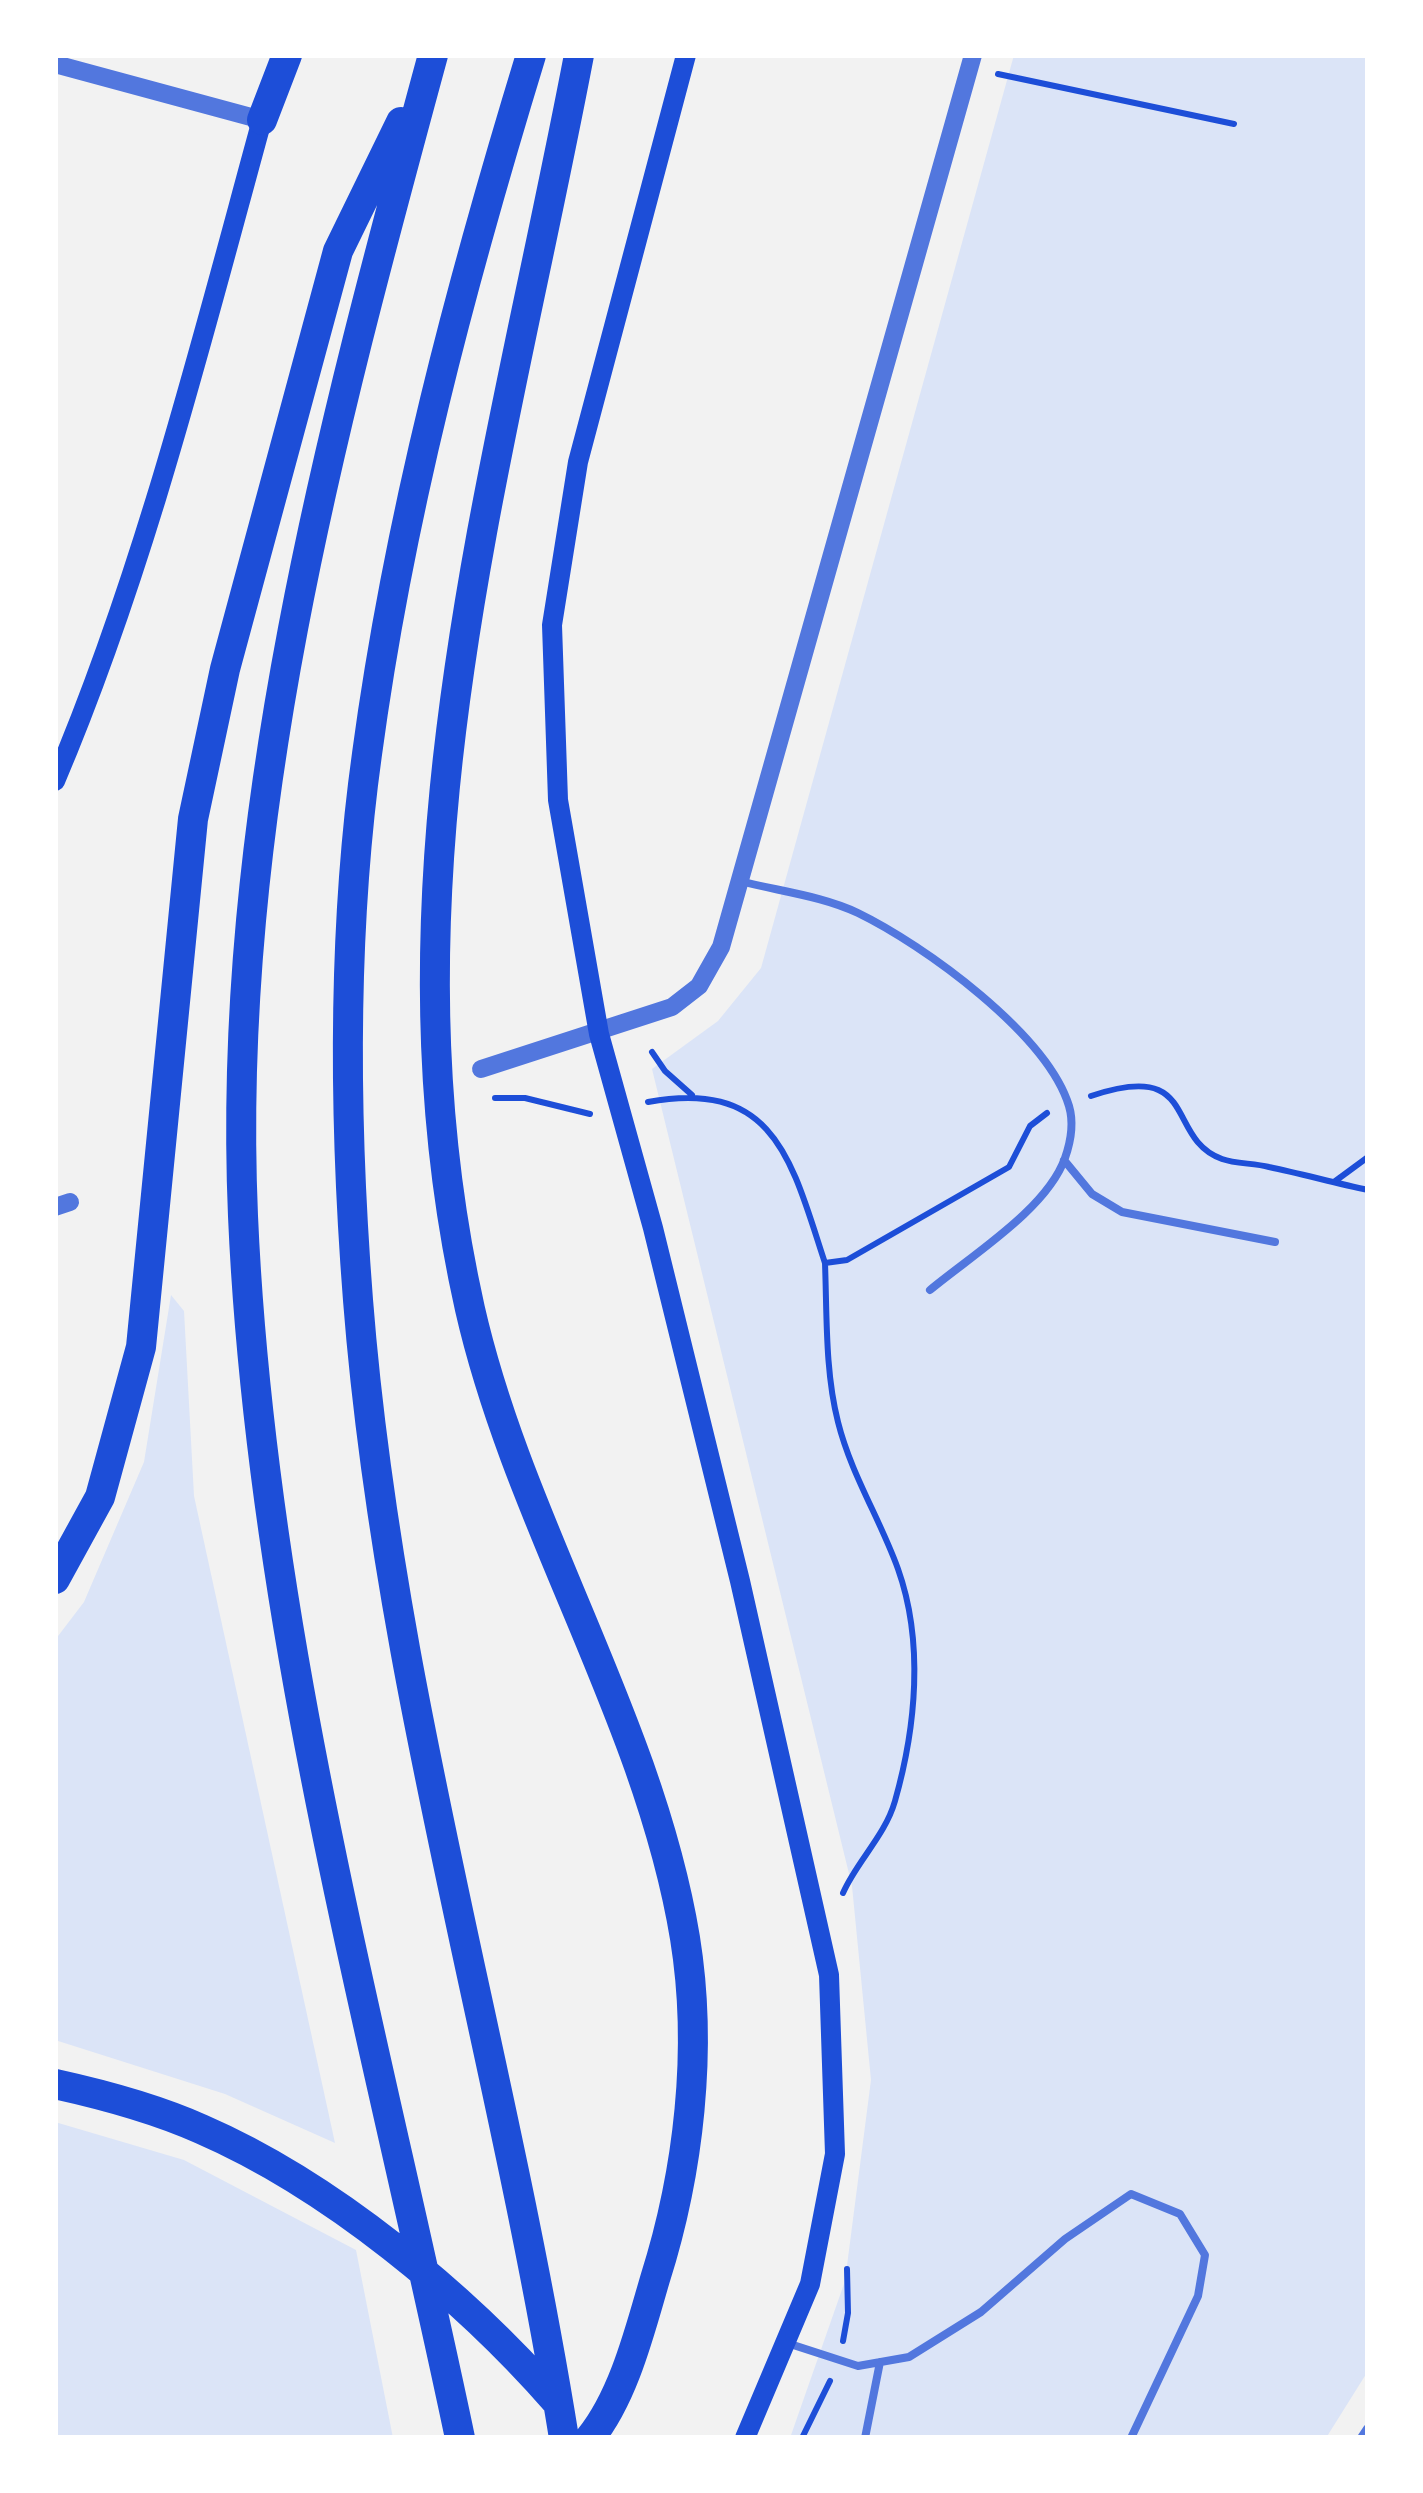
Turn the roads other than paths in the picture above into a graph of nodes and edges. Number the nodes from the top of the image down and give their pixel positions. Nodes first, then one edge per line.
1 (283, 55) edge
2 (531, 55) edge
3 (579, 55) edge
4 (686, 55) edge
5 (973, 55) edge
6 (432, 58) edge
7 (55, 64) edge
8 (262, 120) junction
9 (55, 780) edge
10 (740, 881) junction
11 (599, 1034) junction
12 (481, 1068) dead end
13 (1064, 1160) junction
14 (1276, 1242) dead end
15 (930, 1290) dead end
16 (55, 1579) edge
17 (55, 2084) edge
18 (787, 2342) junction
19 (880, 2362) junction
20 (1368, 2429) edge
21 (460, 2437) edge
22 (564, 2438) edge
23 (589, 2438) edge
24 (745, 2438) edge
25 (865, 2438) edge
26 (1131, 2438) edge
27 (1362, 2438) edge

1 - 8 highway
2 - 22 highway
3 - 23 highway
4 - 11 main road
5 - 10 street
6 - 16 highway
6 - 21 highway
7 - 8 street
8 - 9 main road
10 - 11 street
10 - 13 lane
11 - 12 street
11 - 18 main road
13 - 14 lane
13 - 15 lane
17 - 23 highway
18 - 19 lane
18 - 24 main road
19 - 25 lane
19 - 26 lane
20 - 27 street

